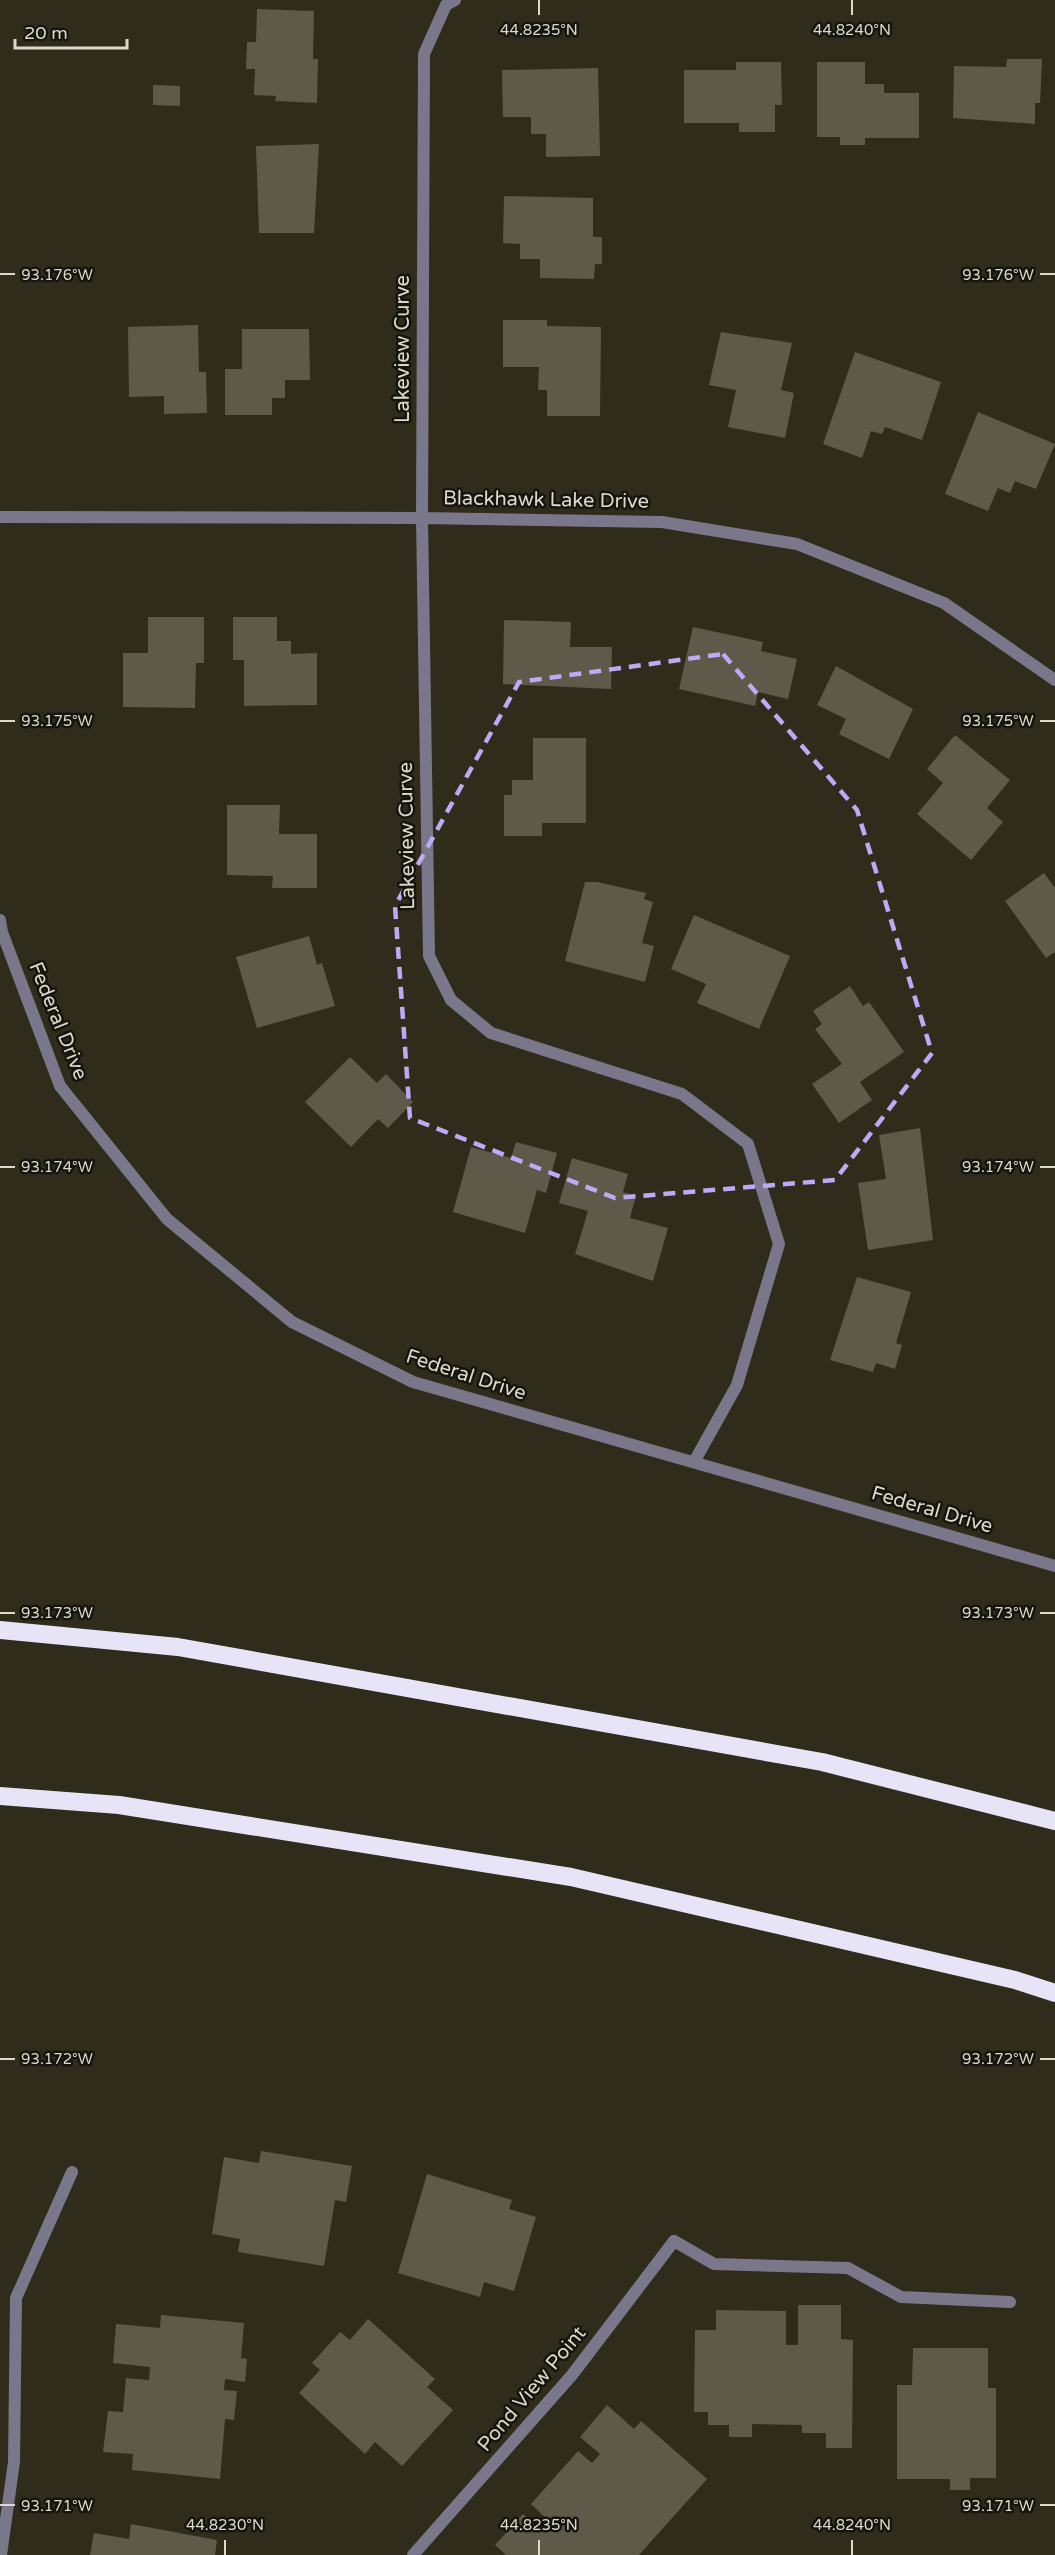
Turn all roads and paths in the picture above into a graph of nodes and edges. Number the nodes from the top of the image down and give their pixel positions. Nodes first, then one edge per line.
1 (455, 0) edge
2 (0, 517) edge
3 (422, 518) junction
4 (1055, 680) edge
5 (0, 920) edge
6 (694, 1462) junction
7 (1055, 1566) edge
8 (0, 1630) edge
9 (0, 1796) edge
10 (1055, 1821) edge
11 (1055, 1993) edge
12 (72, 2172) dead end
13 (1010, 2302) dead end
14 (0, 2555) edge
15 (413, 2555) edge

1 - 3 street, Lakeview Curve
2 - 3 street, Blackhawk Lake Drive
3 - 4 street, Blackhawk Lake Drive
3 - 6 street, Lakeview Curve
5 - 6 street, Federal Drive
6 - 7 street, Federal Drive
8 - 10 highway
9 - 11 highway
12 - 14 street
13 - 15 street, Pond View Point

